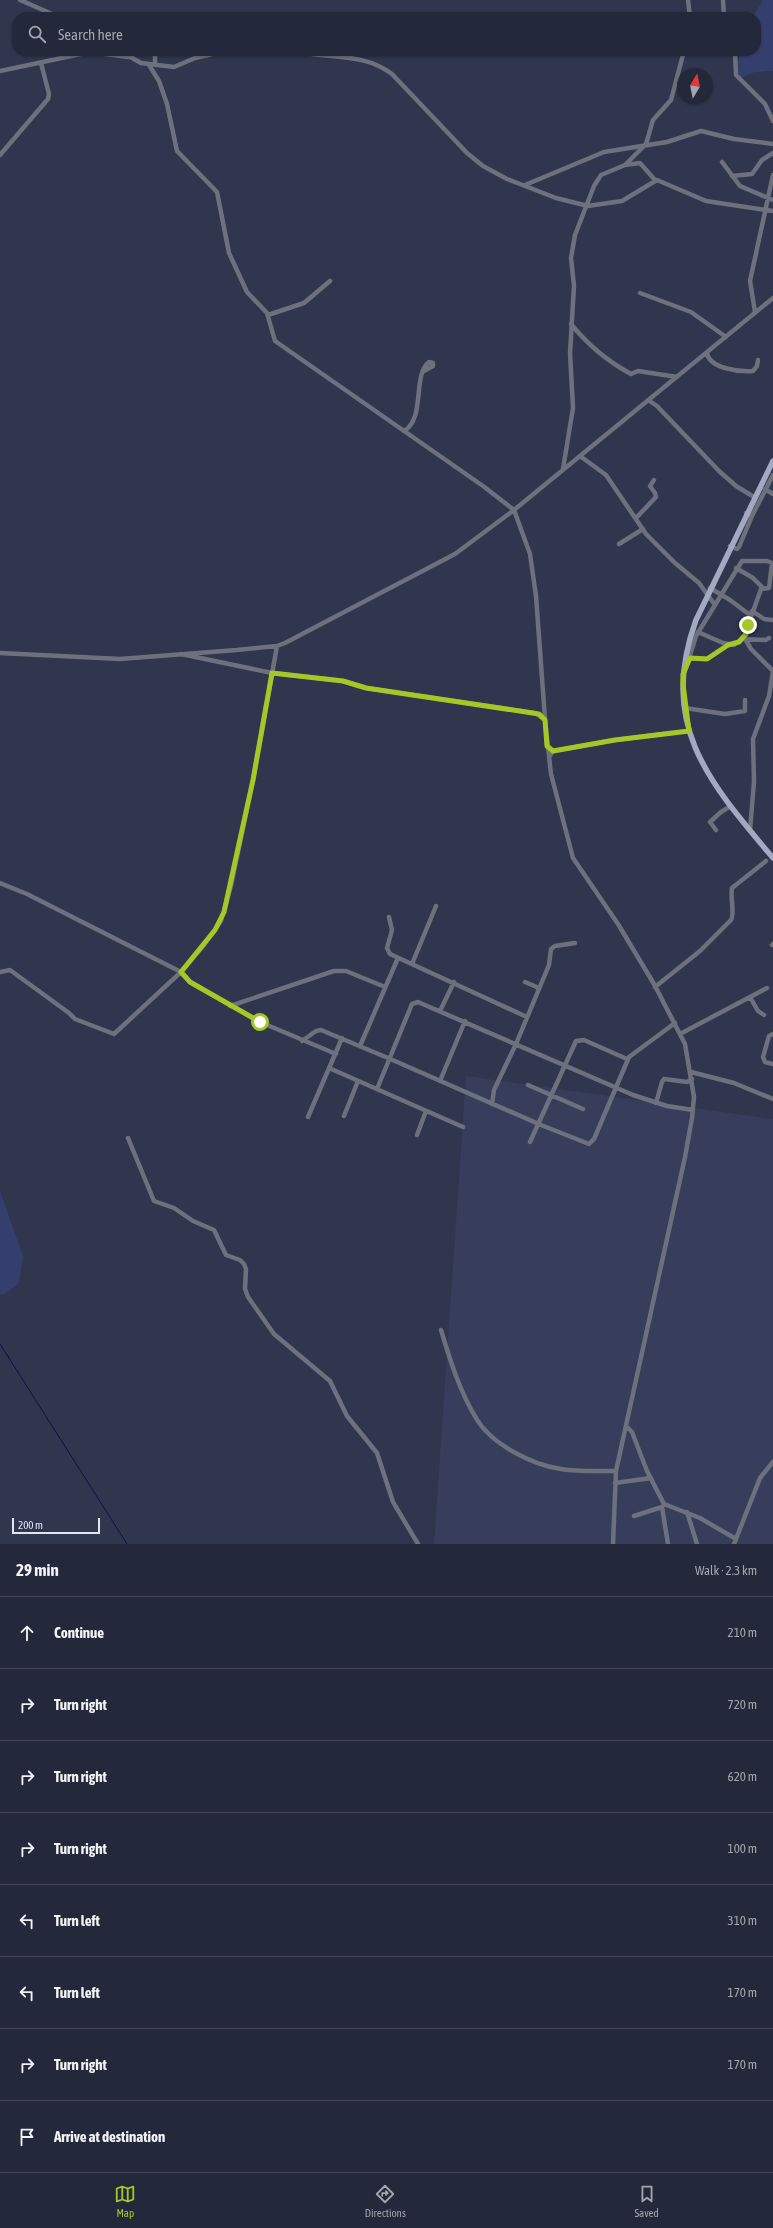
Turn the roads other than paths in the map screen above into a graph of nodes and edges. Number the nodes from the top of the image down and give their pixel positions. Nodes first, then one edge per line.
1 (20, 0) edge
2 (688, 0) edge
3 (723, 0) edge
4 (48, 12) edge
5 (689, 12) edge
6 (724, 12) edge
7 (72, 56) edge
8 (123, 56) edge
9 (154, 56) edge
10 (204, 56) edge
11 (340, 56) edge
12 (683, 56) edge
13 (734, 56) edge
14 (128, 57) joint
15 (41, 63) junction
16 (149, 64) junction
17 (155, 65) junction
18 (0, 70) edge
19 (773, 120) edge
20 (646, 144) junction
21 (773, 144) edge
22 (773, 152) edge
23 (0, 155) edge
24 (722, 162) dead end
25 (625, 164) junction
26 (773, 175) edge
27 (732, 176) junction
28 (655, 180) junction
29 (525, 185) junction
30 (768, 197) junction
31 (773, 200) edge
32 (588, 206) junction
33 (765, 210) junction
34 (773, 211) edge
35 (330, 281) dead end
36 (640, 293) dead end
37 (773, 298) edge
38 (755, 312) junction
39 (268, 315) junction
40 (571, 324) junction
41 (726, 337) junction
42 (707, 352) junction
43 (758, 360) dead end
44 (424, 371) dead end
45 (676, 377) junction
46 (648, 400) junction
47 (404, 431) junction
48 (580, 456) junction
49 (773, 461) edge
50 (563, 469) junction
51 (773, 475) edge
52 (654, 480) dead end
53 (765, 488) junction
54 (773, 494) edge
55 (754, 498) junction
56 (514, 510) junction
57 (749, 514) junction
58 (636, 518) junction
59 (643, 529) junction
60 (619, 544) dead end
61 (773, 560) edge
62 (767, 561) junction
63 (736, 568) junction
64 (710, 588) junction
65 (763, 588) junction
66 (721, 594) junction
67 (707, 595) junction
68 (715, 605) junction
69 (700, 609) junction
70 (709, 613) junction
71 (751, 613) junction
72 (773, 620) edge
73 (698, 632) junction
74 (744, 638) junction
75 (769, 638) dead end
76 (728, 645) junction
77 (277, 646) junction
78 (0, 653) edge
79 (181, 654) junction
80 (690, 658) junction
81 (773, 671) edge
82 (272, 673) junction
83 (683, 674) junction
84 (745, 700) dead end
85 (685, 708) junction
86 (545, 720) junction
87 (689, 731) junction
88 (547, 746) junction
89 (553, 751) junction
90 (549, 757) junction
91 (731, 806) junction
92 (716, 830) dead end
93 (750, 830) junction
94 (773, 858) edge
95 (766, 860) dead end
96 (0, 883) edge
97 (436, 906) dead end
98 (389, 917) dead end
99 (575, 943) dead end
100 (398, 958) junction
101 (412, 964) junction
102 (0, 972) edge
103 (181, 972) junction
104 (454, 982) junction
105 (525, 982) dead end
106 (655, 987) junction
107 (385, 988) junction
108 (539, 988) junction
109 (767, 988) dead end
110 (750, 997) junction
111 (230, 1006) junction
112 (440, 1011) junction
113 (764, 1015) dead end
114 (527, 1016) junction
115 (465, 1021) junction
116 (675, 1023) junction
117 (680, 1034) junction
118 (773, 1034) edge
119 (342, 1038) junction
120 (302, 1041) junction
121 (516, 1044) junction
122 (360, 1046) junction
123 (336, 1054) junction
124 (388, 1058) junction
125 (627, 1060) junction
126 (773, 1064) edge
127 (565, 1066) junction
128 (329, 1068) junction
129 (691, 1072) junction
130 (692, 1079) junction
131 (358, 1081) junction
132 (440, 1081) junction
133 (528, 1085) dead end
134 (615, 1088) junction
135 (377, 1089) junction
136 (552, 1096) junction
137 (773, 1099) edge
138 (656, 1102) junction
139 (492, 1104) junction
140 (582, 1109) dead end
141 (693, 1110) junction
142 (426, 1111) junction
143 (344, 1116) dead end
144 (308, 1117) dead end
145 (540, 1125) junction
146 (462, 1127) dead end
147 (418, 1135) dead end
148 (128, 1138) dead end
149 (530, 1142) dead end
150 (441, 1330) dead end
151 (626, 1426) junction
152 (773, 1462) edge
153 (616, 1471) junction
154 (651, 1478) junction
155 (615, 1483) junction
156 (663, 1506) junction
157 (687, 1512) junction
158 (634, 1516) dead end
159 (735, 1542) edge
160 (418, 1544) edge
161 (613, 1544) edge
162 (668, 1544) edge
163 (697, 1544) edge

1 - 4 street
2 - 5 street
3 - 6 street
7 - 15 street
8 - 14 street
9 - 17 street
10 - 17 street
11 - 29 street
12 - 20 street
13 - 19 street
14 - 16 street
15 - 18 street
15 - 23 street
16 - 17 street
16 - 39 street
20 - 21 street
20 - 25 street
20 - 29 street
22 - 27 street
24 - 27 street
25 - 28 street
25 - 32 street
26 - 30 street
27 - 30 street
28 - 32 street
28 - 33 street
29 - 32 street
30 - 31 street
30 - 33 street
32 - 40 street
33 - 34 street
33 - 38 street
35 - 39 street
36 - 41 street
37 - 38 street
38 - 41 street
39 - 47 street
40 - 45 street
40 - 50 street
41 - 42 street
42 - 43 street
42 - 45 street
44 - 47 street
45 - 46 street
46 - 48 street
46 - 55 street
47 - 56 street
48 - 50 street
48 - 58 street
49 - 55 main road
50 - 56 street
51 - 53 street
52 - 58 street
53 - 54 street
53 - 57 street
55 - 57 main road
56 - 77 street
56 - 86 street
57 - 64 main road
58 - 59 street
59 - 60 street
59 - 67 street
61 - 62 street
62 - 63 street
62 - 65 street
63 - 65 street
63 - 66 street
64 - 66 street
64 - 67 main road
65 - 71 street
66 - 68 street
66 - 71 street
67 - 68 street
67 - 69 main road
68 - 70 street
69 - 70 street
69 - 83 main road
70 - 73 street
71 - 72 street
71 - 74 street
73 - 76 street
73 - 80 street
74 - 75 street
74 - 76 street
74 - 81 street
76 - 80 street
77 - 79 street
77 - 82 street
78 - 79 street
79 - 82 street
80 - 83 street
81 - 93 street
82 - 86 street
82 - 103 street
83 - 85 main road
84 - 85 street
85 - 87 main road
86 - 88 street
87 - 89 street
87 - 91 main road
88 - 89 street
88 - 90 street
89 - 90 street
90 - 106 street
91 - 92 street
91 - 93 main road
93 - 94 main road
95 - 106 street
96 - 103 street
97 - 101 street
98 - 100 street
99 - 108 street
100 - 101 street
100 - 107 street
101 - 104 street
102 - 103 street
103 - 111 street
104 - 112 street
104 - 114 street
105 - 108 street
106 - 116 street
107 - 111 street
107 - 122 street
108 - 114 street
109 - 110 street
110 - 113 street
110 - 117 street
111 - 120 street
112 - 115 street
112 - 124 street
114 - 121 street
115 - 121 street
115 - 132 street
116 - 117 street
116 - 125 street
117 - 129 street
118 - 126 street
119 - 120 street
119 - 122 street
119 - 123 street
120 - 123 street
121 - 127 street
121 - 139 street
122 - 124 street
123 - 128 street
124 - 132 street
124 - 135 street
125 - 127 street
125 - 134 street
127 - 134 street
127 - 136 street
128 - 131 street
128 - 144 street
129 - 130 street
129 - 137 street
130 - 138 street
130 - 141 street
131 - 135 street
131 - 143 street
132 - 139 street
133 - 136 street
134 - 138 street
134 - 145 street
135 - 142 street
136 - 140 street
136 - 145 street
138 - 141 street
139 - 145 street
141 - 151 street
142 - 146 street
142 - 147 street
145 - 149 street
148 - 160 street
150 - 153 street
151 - 153 street
151 - 154 street
152 - 159 street
153 - 155 street
154 - 155 street
154 - 156 street
155 - 161 street
156 - 157 street
156 - 158 street
156 - 162 street
157 - 159 street
157 - 163 street

